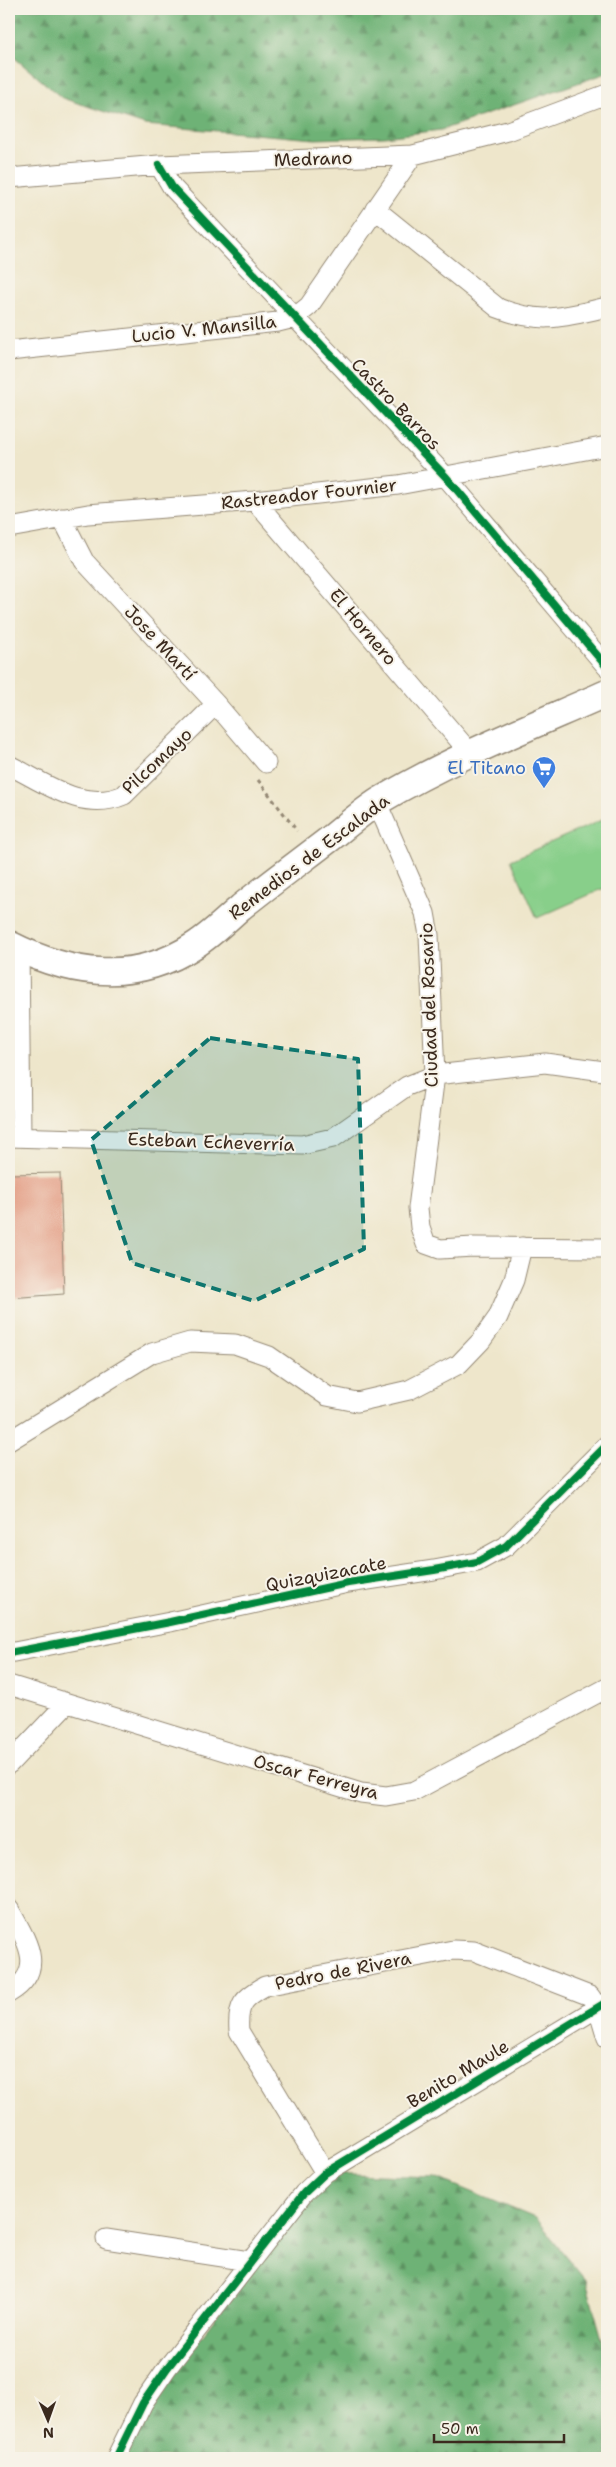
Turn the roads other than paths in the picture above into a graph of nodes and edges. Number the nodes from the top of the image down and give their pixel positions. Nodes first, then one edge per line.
1 (607, 94) edge
2 (413, 155) junction
3 (159, 165) junction
4 (9, 178) edge
5 (375, 209) junction
6 (607, 307) edge
7 (294, 318) junction
8 (9, 350) edge
9 (607, 446) edge
10 (446, 477) junction
11 (255, 501) junction
12 (62, 518) junction
13 (9, 528) edge
14 (607, 667) edge
15 (607, 693) edge
16 (216, 704) junction
17 (471, 754) junction
18 (266, 763) road end
19 (9, 765) edge
20 (377, 803) junction
21 (14, 946) edge
22 (604, 1071) dead end
23 (435, 1075) junction
24 (15, 1137) edge
25 (522, 1246) junction
26 (607, 1248) edge
27 (9, 1441) edge
28 (607, 1445) edge
29 (9, 1653) edge
30 (9, 1686) edge
31 (607, 1688) edge
32 (67, 1703) junction
33 (9, 1764) edge
34 (9, 1909) edge
35 (9, 1993) edge
36 (602, 2005) edge
37 (607, 2038) edge
38 (325, 2172) junction
39 (106, 2239) dead end
40 (250, 2261) junction
41 (116, 2458) edge

1 - 2 street, Medrano
2 - 3 street, Medrano
2 - 5 street, Lucio V. Mansilla
3 - 4 street, Medrano
3 - 7 street, Castro Barros
5 - 6 street
5 - 7 street, Lucio V. Mansilla
7 - 8 street, Lucio V. Mansilla
7 - 10 street, Castro Barros
9 - 10 street, Rastreador Fournier
10 - 11 street, Rastreador Fournier
10 - 14 street, Castro Barros
11 - 12 street, Rastreador Fournier
11 - 17 street, El Hornero
12 - 13 street, Rastreador Fournier
12 - 16 street, Jose Martí
15 - 17 main road, Remedios de Escalada
16 - 18 street, Jose Martí
16 - 19 street, Pilcomayo
17 - 20 main road, Remedios de Escalada
20 - 21 main road, Remedios de Escalada
20 - 23 street, Ciudad del Rosario
21 - 24 street
22 - 23 street, Esteban Echeverría
23 - 24 street, Esteban Echeverría
23 - 25 street, Ciudad del Rosario
25 - 26 street, Ciudad del Rosario
25 - 27 street
28 - 29 street, Quizquizacate
30 - 32 street, Oscar Ferreyra
31 - 32 street, Oscar Ferreyra
32 - 33 street
34 - 35 street
36 - 37 street
36 - 38 street, Benito Maule
36 - 38 street, Pedro de Rivera
38 - 40 street, Benito Maule
39 - 40 street
40 - 41 street, Benito Maule

